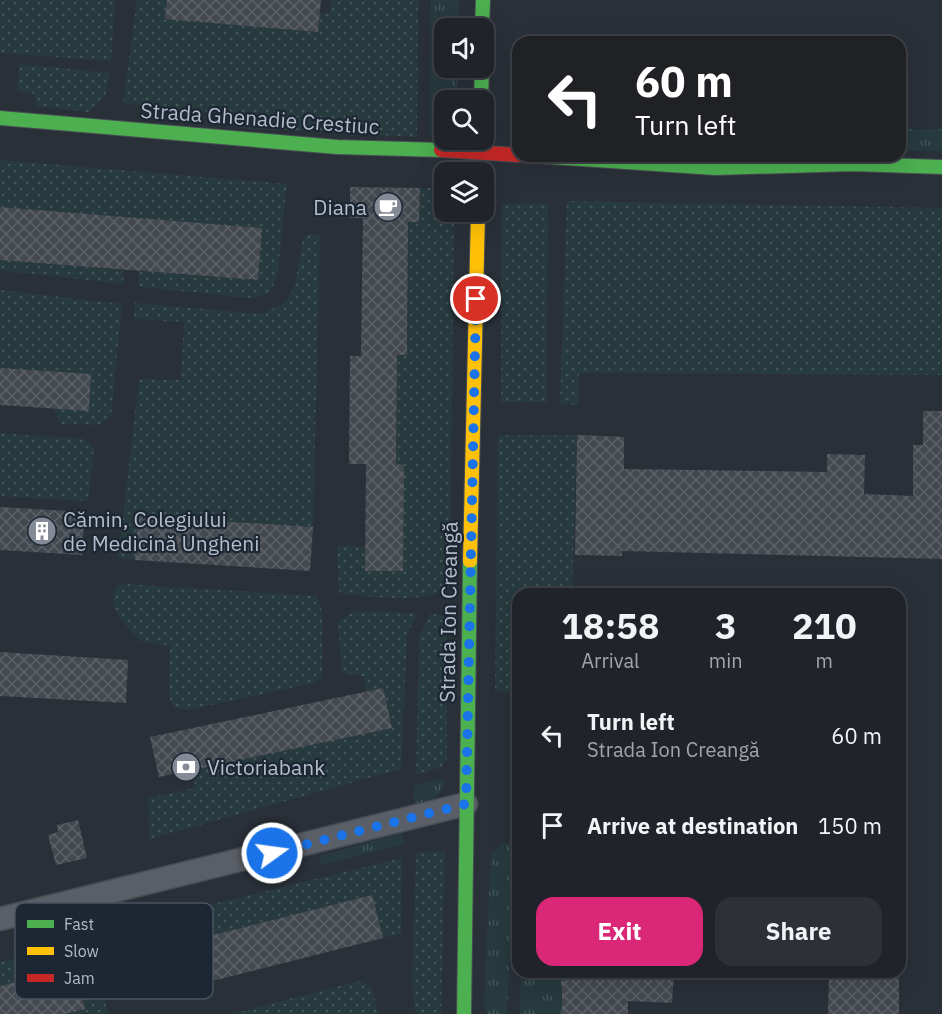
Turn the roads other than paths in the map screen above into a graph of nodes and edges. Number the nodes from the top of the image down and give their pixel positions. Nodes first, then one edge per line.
1 (483, 0) edge
2 (482, 18) edge
3 (0, 118) edge
4 (480, 151) edge
5 (512, 154) edge
6 (626, 162) edge
7 (942, 167) edge
8 (478, 222) edge
9 (466, 804) junction
10 (68, 903) edge
11 (15, 916) edge
12 (0, 920) edge
13 (464, 1014) edge

1 - 2 street
3 - 4 street, Strada Ghenadie Crestiuc
4 - 5 street, Strada Ghenadie Crestiuc
6 - 7 street
8 - 9 street, Strada Ion Creangă
9 - 10 street
9 - 13 street, Strada Ion Creangă
11 - 12 street

